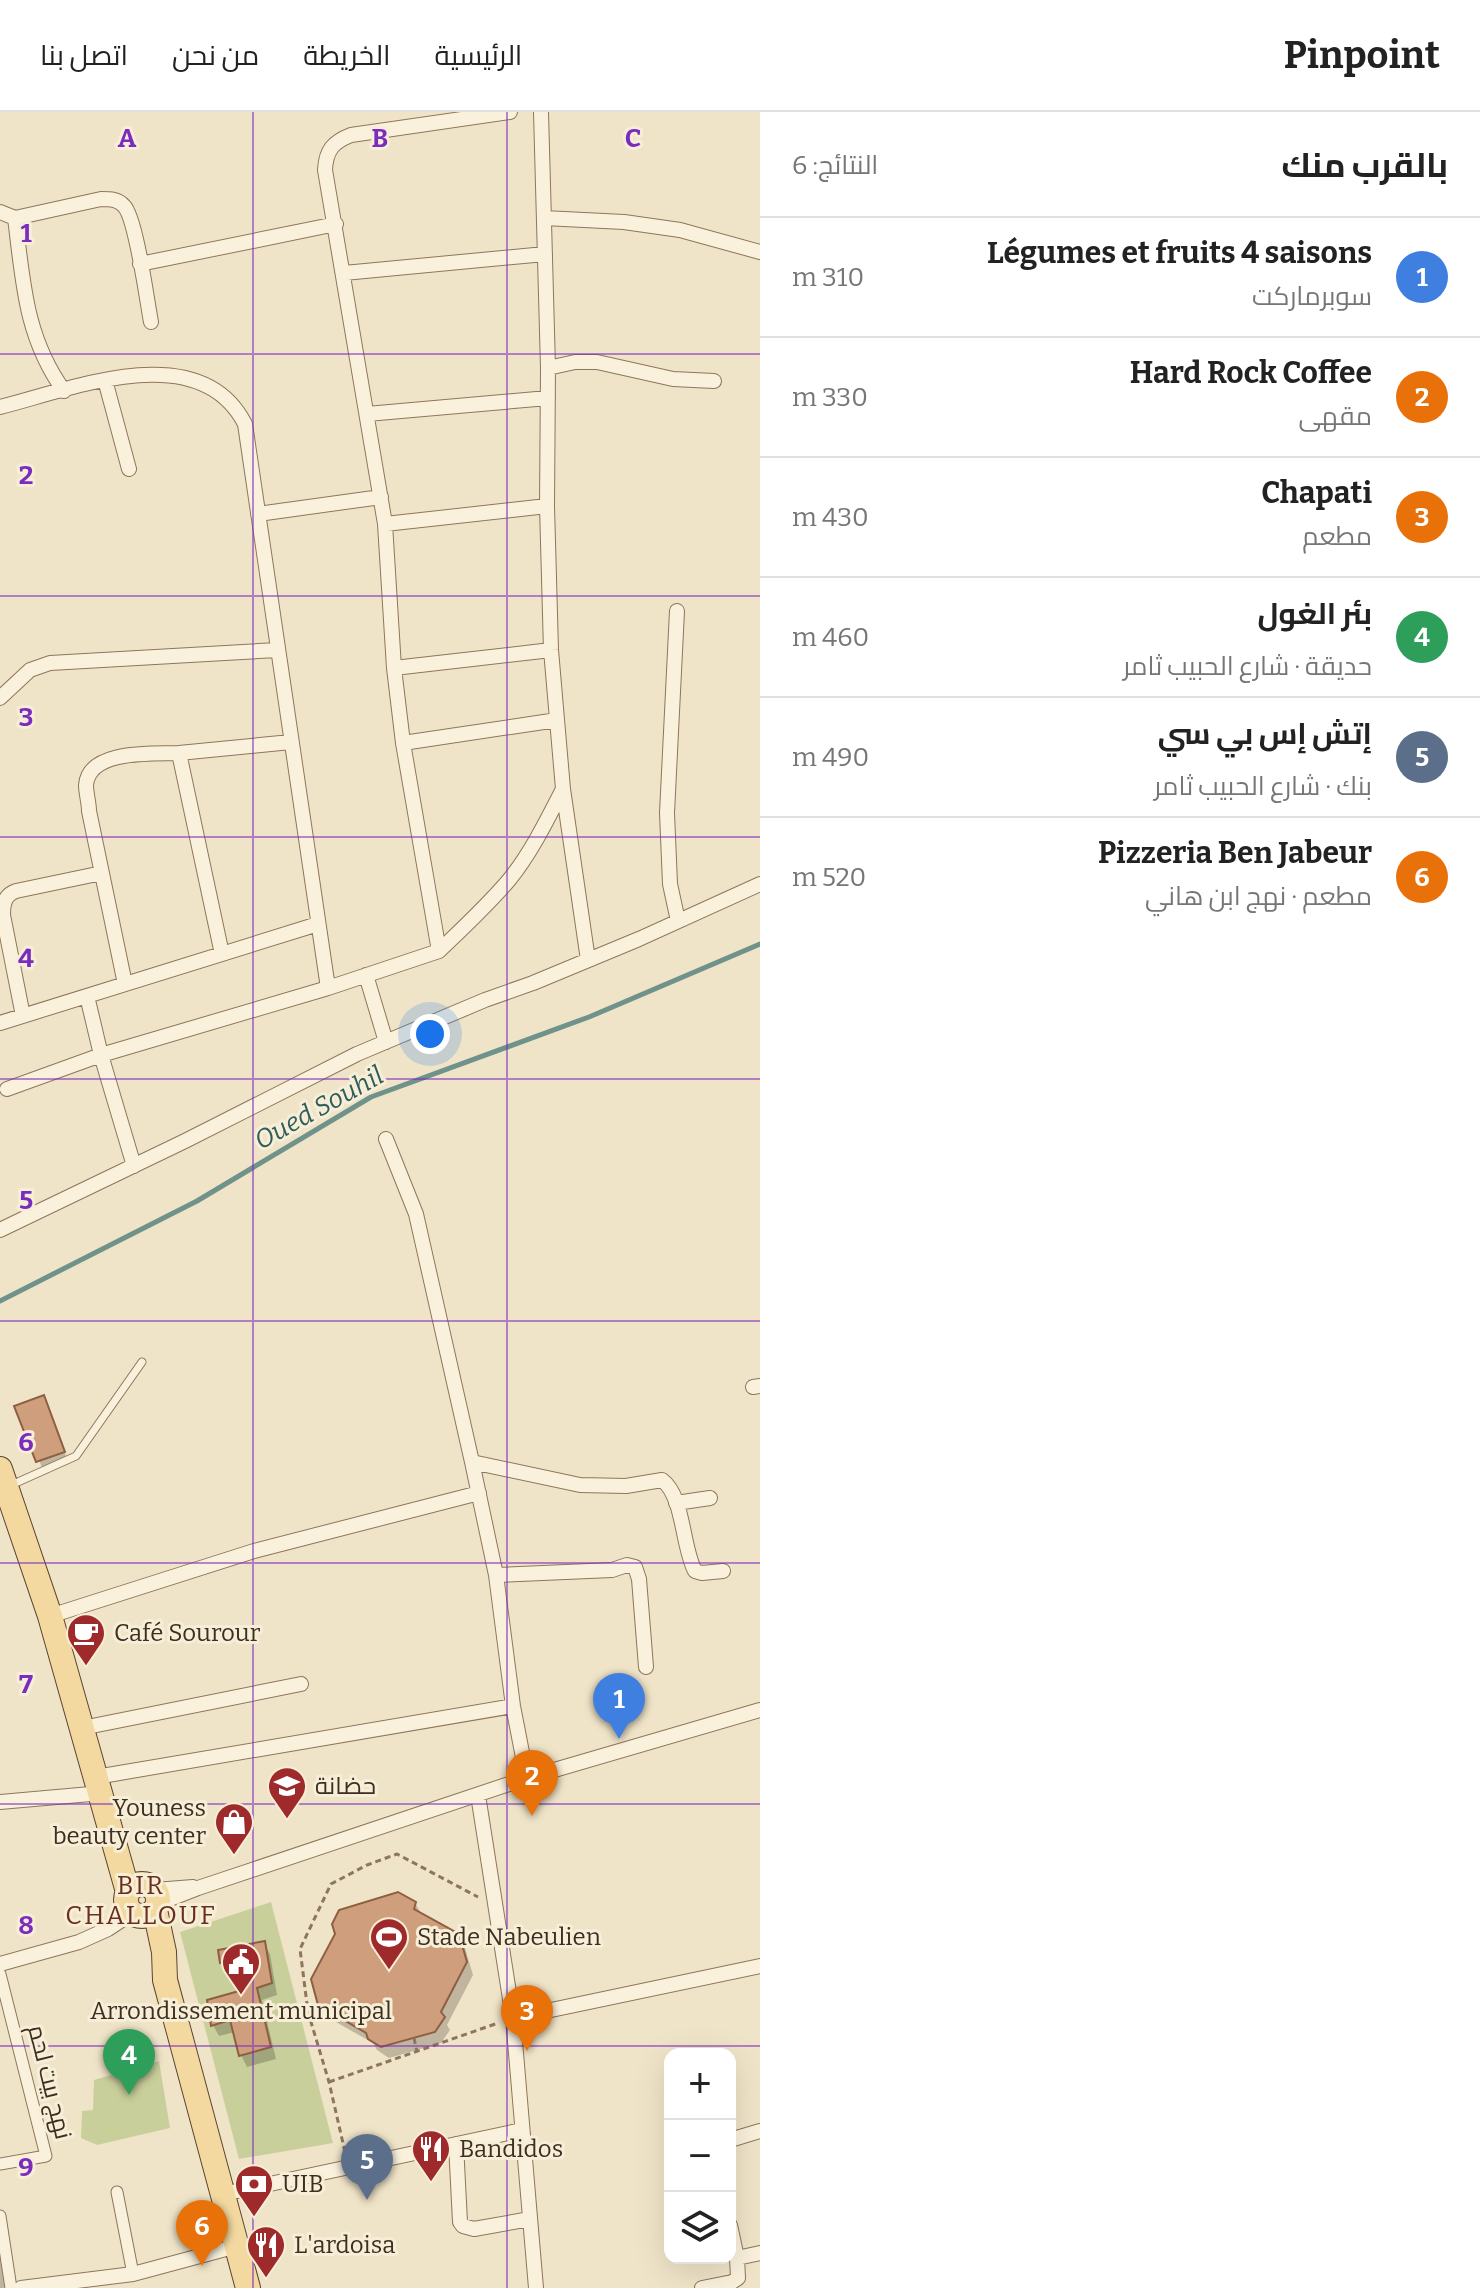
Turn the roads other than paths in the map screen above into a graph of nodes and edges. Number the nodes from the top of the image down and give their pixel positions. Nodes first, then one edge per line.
1 (510, 112) edge
2 (541, 112) edge
3 (0, 212) edge
4 (15, 218) junction
5 (544, 218) junction
6 (336, 224) junction
7 (760, 252) edge
8 (545, 254) junction
9 (140, 264) junction
10 (344, 273) junction
11 (151, 322) dead end
12 (548, 368) junction
13 (105, 380) junction
14 (714, 381) dead end
15 (64, 391) junction
16 (548, 398) junction
17 (0, 407) edge
18 (367, 414) junction
19 (129, 469) dead end
20 (381, 497) junction
21 (547, 506) junction
22 (258, 514) junction
23 (385, 524) junction
24 (677, 611) dead end
25 (277, 650) junction
26 (551, 650) junction
27 (394, 668) junction
28 (0, 698) edge
29 (557, 720) junction
30 (291, 742) junction
31 (403, 743) junction
32 (179, 753) junction
33 (563, 789) junction
34 (102, 873) junction
35 (760, 884) edge
36 (678, 921) junction
37 (318, 924) junction
38 (439, 951) junction
39 (222, 954) junction
40 (588, 960) junction
41 (366, 975) junction
42 (125, 984) junction
43 (328, 988) junction
44 (87, 996) junction
45 (23, 1016) junction
46 (0, 1023) edge
47 (386, 1042) junction
48 (101, 1055) junction
49 (7, 1089) dead end
50 (386, 1139) dead end
51 (134, 1166) junction
52 (0, 1230) edge
53 (142, 1362) dead end
54 (0, 1452) edge
55 (472, 1462) junction
56 (3, 1481) edge
57 (479, 1493) junction
58 (710, 1498) dead end
59 (676, 1503) junction
60 (723, 1571) dead end
61 (496, 1575) junction
62 (50, 1616) junction
63 (646, 1667) dead end
64 (301, 1684) dead end
65 (513, 1706) junction
66 (760, 1710) edge
67 (82, 1728) junction
68 (527, 1778) junction
69 (99, 1785) junction
70 (478, 1795) junction
71 (0, 1802) edge
72 (144, 1901) junction
73 (0, 1964) edge
74 (760, 1966) edge
75 (0, 1974) edge
76 (513, 2018) junction
77 (522, 2130) junction
78 (760, 2131) edge
79 (736, 2138) edge
80 (456, 2144) junction
81 (0, 2164) edge
82 (117, 2192) dead end
83 (223, 2194) junction
84 (0, 2216) edge
85 (530, 2219) junction
86 (736, 2253) edge
87 (760, 2253) edge
88 (239, 2254) junction
89 (737, 2258) junction
90 (133, 2274) junction
91 (711, 2287) edge
92 (11, 2288) edge
93 (21, 2288) edge
94 (235, 2288) edge
95 (248, 2288) edge
96 (536, 2288) edge

1 - 6 street
2 - 5 street
3 - 4 street
4 - 9 street
4 - 15 street
5 - 7 street
5 - 8 street
6 - 9 street
6 - 10 street
8 - 10 street
8 - 12 street
9 - 11 street
10 - 18 street
12 - 14 street
12 - 16 street
13 - 15 street
13 - 19 street
13 - 22 street
15 - 17 street
16 - 18 street
16 - 21 street
18 - 20 street
20 - 22 street
20 - 23 street
21 - 23 street
21 - 26 street
22 - 25 street
23 - 27 street
24 - 36 street
25 - 28 street
25 - 30 street
26 - 27 street
26 - 29 street
27 - 31 street
29 - 31 street
29 - 33 street
30 - 32 street
30 - 37 street
31 - 38 street
32 - 34 street
32 - 39 street
33 - 38 street
33 - 40 street
34 - 42 street
34 - 45 street
35 - 36 street
36 - 40 street
37 - 39 street
37 - 43 street
38 - 41 street
39 - 42 street
40 - 47 street
41 - 43 street
41 - 47 street
42 - 44 street
43 - 48 street
44 - 45 street
44 - 48 street
45 - 46 street
47 - 51 street
48 - 49 street
48 - 51 street
50 - 55 street
51 - 52 street
53 - 56 lane
54 - 56 main road
55 - 57 street
55 - 59 street
56 - 62 main road
57 - 61 street
57 - 62 street
58 - 59 street
59 - 60 street
61 - 63 street
61 - 65 street
62 - 67 main road
64 - 67 street
65 - 68 street
65 - 69 street
66 - 68 street
67 - 69 main road
68 - 70 street
69 - 71 street
69 - 72 main road
70 - 72 street
70 - 76 street
72 - 73 street
72 - 83 main road
74 - 76 street
75 - 81 street, نهج بيت لحم
76 - 77 street
77 - 80 street
77 - 85 street
78 - 79 street
80 - 83 street
80 - 85 street
82 - 90 street
83 - 88 main road
84 - 92 street
85 - 96 street
86 - 89 street
87 - 89 street
88 - 90 street
88 - 94 main road
88 - 95 main road
89 - 91 street
90 - 93 street

